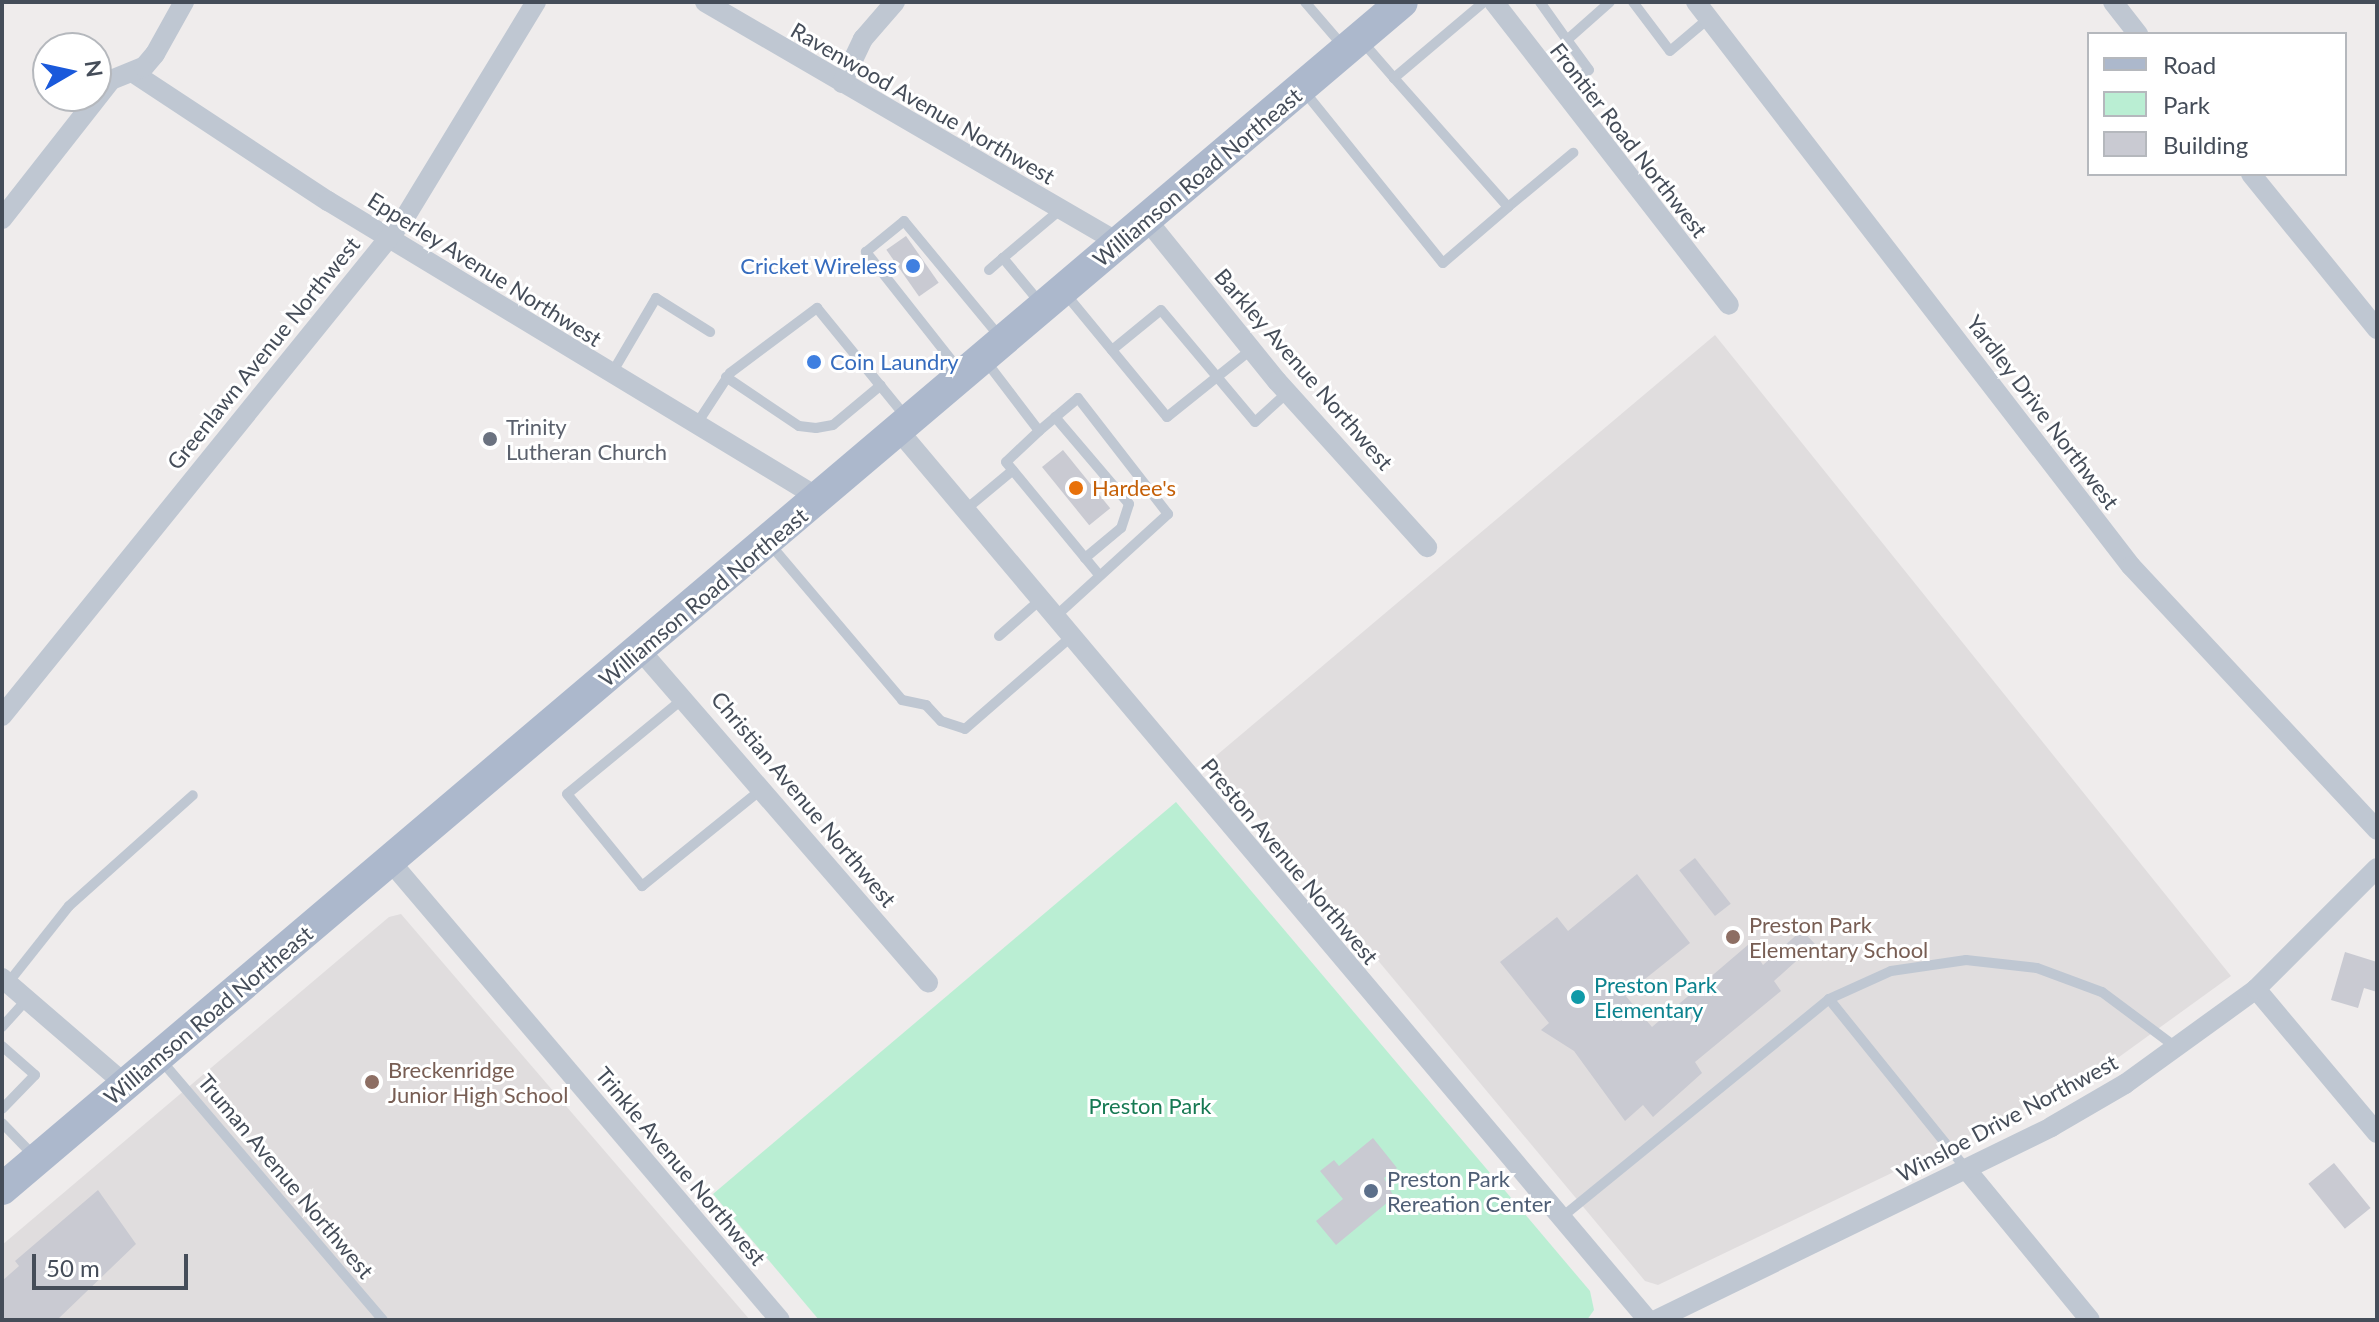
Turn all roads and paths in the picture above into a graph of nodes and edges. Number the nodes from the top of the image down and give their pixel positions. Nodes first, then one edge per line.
1 (184, 2) edge
2 (536, 2) edge
3 (705, 2) edge
4 (895, 2) edge
5 (1305, 2) edge
6 (1402, 2) edge
7 (1484, 2) edge
8 (1494, 2) edge
9 (1540, 2) edge
10 (1610, 2) edge
11 (1633, 2) edge
12 (2113, 2) edge
13 (1703, 10) edge
14 (2136, 32) edge
15 (1567, 40) junction
16 (1353, 45) junction
17 (132, 72) junction
18 (1394, 78) junction
19 (842, 83) junction
20 (1302, 88) junction
21 (1561, 93) junction
22 (1573, 153) dead end
23 (2253, 176) edge
24 (1508, 207) junction
25 (1060, 210) junction
26 (2, 219) edge
27 (1147, 220) junction
28 (389, 237) junction
29 (1119, 243) junction
30 (1003, 258) junction
31 (989, 270) dead end
32 (1054, 299) junction
33 (1729, 305) dead end
34 (2377, 329) edge
35 (710, 332) dead end
36 (1252, 349) junction
37 (1112, 350) junction
38 (984, 358) junction
39 (611, 375) junction
40 (1217, 376) junction
41 (726, 377) junction
42 (881, 385) junction
43 (1288, 392) junction
44 (1055, 417) junction
45 (696, 426) junction
46 (904, 426) junction
47 (1039, 431) junction
48 (1013, 470) junction
49 (819, 498) junction
50 (965, 510) junction
51 (768, 542) junction
52 (1427, 547) dead end
53 (1085, 558) junction
54 (1099, 575) junction
55 (1040, 600) junction
56 (1055, 617) junction
57 (999, 636) dead end
58 (1071, 637) junction
59 (640, 650) junction
60 (685, 697) junction
61 (2, 716) edge
62 (763, 788) junction
63 (193, 795) dead end
64 (2377, 830) edge
65 (390, 861) junction
66 (2377, 868) edge
67 (5, 981) edge
68 (928, 982) dead end
69 (2256, 989) junction
70 (27, 999) junction
71 (1829, 999) junction
72 (2, 1027) edge
73 (2, 1046) edge
74 (2179, 1049) junction
75 (159, 1057) junction
76 (126, 1085) junction
77 (2, 1109) edge
78 (2, 1123) edge
79 (2377, 1133) edge
80 (37, 1159) junction
81 (1966, 1169) junction
82 (2, 1189) edge
83 (1561, 1218) junction
84 (383, 1320) edge
85 (780, 1320) edge
86 (1648, 1320) edge
87 (1656, 1320) edge
88 (2090, 1320) edge

1 - 17 street
2 - 28 street, Greenlawn Avenue Northwest
3 - 19 street, Ravenwood Avenue Northwest
4 - 19 street
5 - 16 lane
6 - 16 main road, Williamson Road Northeast
7 - 18 lane
8 - 21 street, Frontier Road Northwest
9 - 15 lane
10 - 15 lane
11 - 13 lane
12 - 14 street
13 - 64 street, Yardley Drive Northwest
15 - 21 lane
16 - 18 lane
16 - 20 main road, Williamson Road Northeast
17 - 26 street
17 - 28 street, Epperley Avenue Northwest
18 - 24 lane
19 - 25 street, Ravenwood Avenue Northwest
20 - 24 lane
20 - 27 main road, Williamson Road Northeast
21 - 33 street, Frontier Road Northwest
22 - 24 lane
23 - 34 street
25 - 29 street, Ravenwood Avenue Northwest
25 - 30 lane
27 - 29 main road, Williamson Road Northeast
27 - 36 street, Barkley Avenue Northwest
28 - 39 street, Epperley Avenue Northwest
28 - 61 street, Greenlawn Avenue Northwest
29 - 32 main road, Williamson Road Northeast
30 - 31 lane
30 - 32 lane
32 - 37 lane
32 - 38 main road, Williamson Road Northeast
35 - 39 lane
36 - 40 lane
36 - 43 street, Barkley Avenue Northwest
37 - 40 lane
37 - 40 lane
38 - 38 lane
38 - 46 main road, Williamson Road Northeast
38 - 47 lane
39 - 45 street, Epperley Avenue Northwest
40 - 43 lane
41 - 42 lane
41 - 42 lane
41 - 45 lane
42 - 46 lane
43 - 52 street, Barkley Avenue Northwest
44 - 47 lane
44 - 53 lane
44 - 54 lane
45 - 49 street, Epperley Avenue Northwest
46 - 49 main road, Williamson Road Northeast
46 - 50 street, Preston Avenue Northwest
47 - 48 lane
48 - 50 lane
48 - 53 lane
49 - 51 main road, Williamson Road Northeast
50 - 55 street, Preston Avenue Northwest
51 - 58 lane
51 - 59 main road, Williamson Road Northeast
53 - 54 lane
54 - 56 lane
55 - 56 street, Preston Avenue Northwest
55 - 57 lane
56 - 58 street, Preston Avenue Northwest
58 - 83 street, Preston Avenue Northwest
59 - 60 street, Christian Avenue Northwest
59 - 65 main road, Williamson Road Northeast
60 - 62 street, Christian Avenue Northwest
60 - 62 lane
62 - 68 street, Christian Avenue Northwest
63 - 67 lane
65 - 75 main road, Williamson Road Northeast
65 - 85 street, Trinkle Avenue Northwest
66 - 69 street, Winsloe Drive Northwest
67 - 70 street
69 - 74 street, Winsloe Drive Northwest
69 - 79 street
70 - 72 lane
70 - 76 street
71 - 74 lane
71 - 81 lane
71 - 83 lane
73 - 77 lane
74 - 81 street, Winsloe Drive Northwest
75 - 76 main road, Williamson Road Northeast
75 - 84 lane, Truman Avenue Northwest
76 - 80 main road, Williamson Road Northeast
78 - 80 lane
80 - 82 main road, Williamson Road Northeast
81 - 87 street, Winsloe Drive Northwest
81 - 88 street
83 - 86 street, Preston Avenue Northwest

